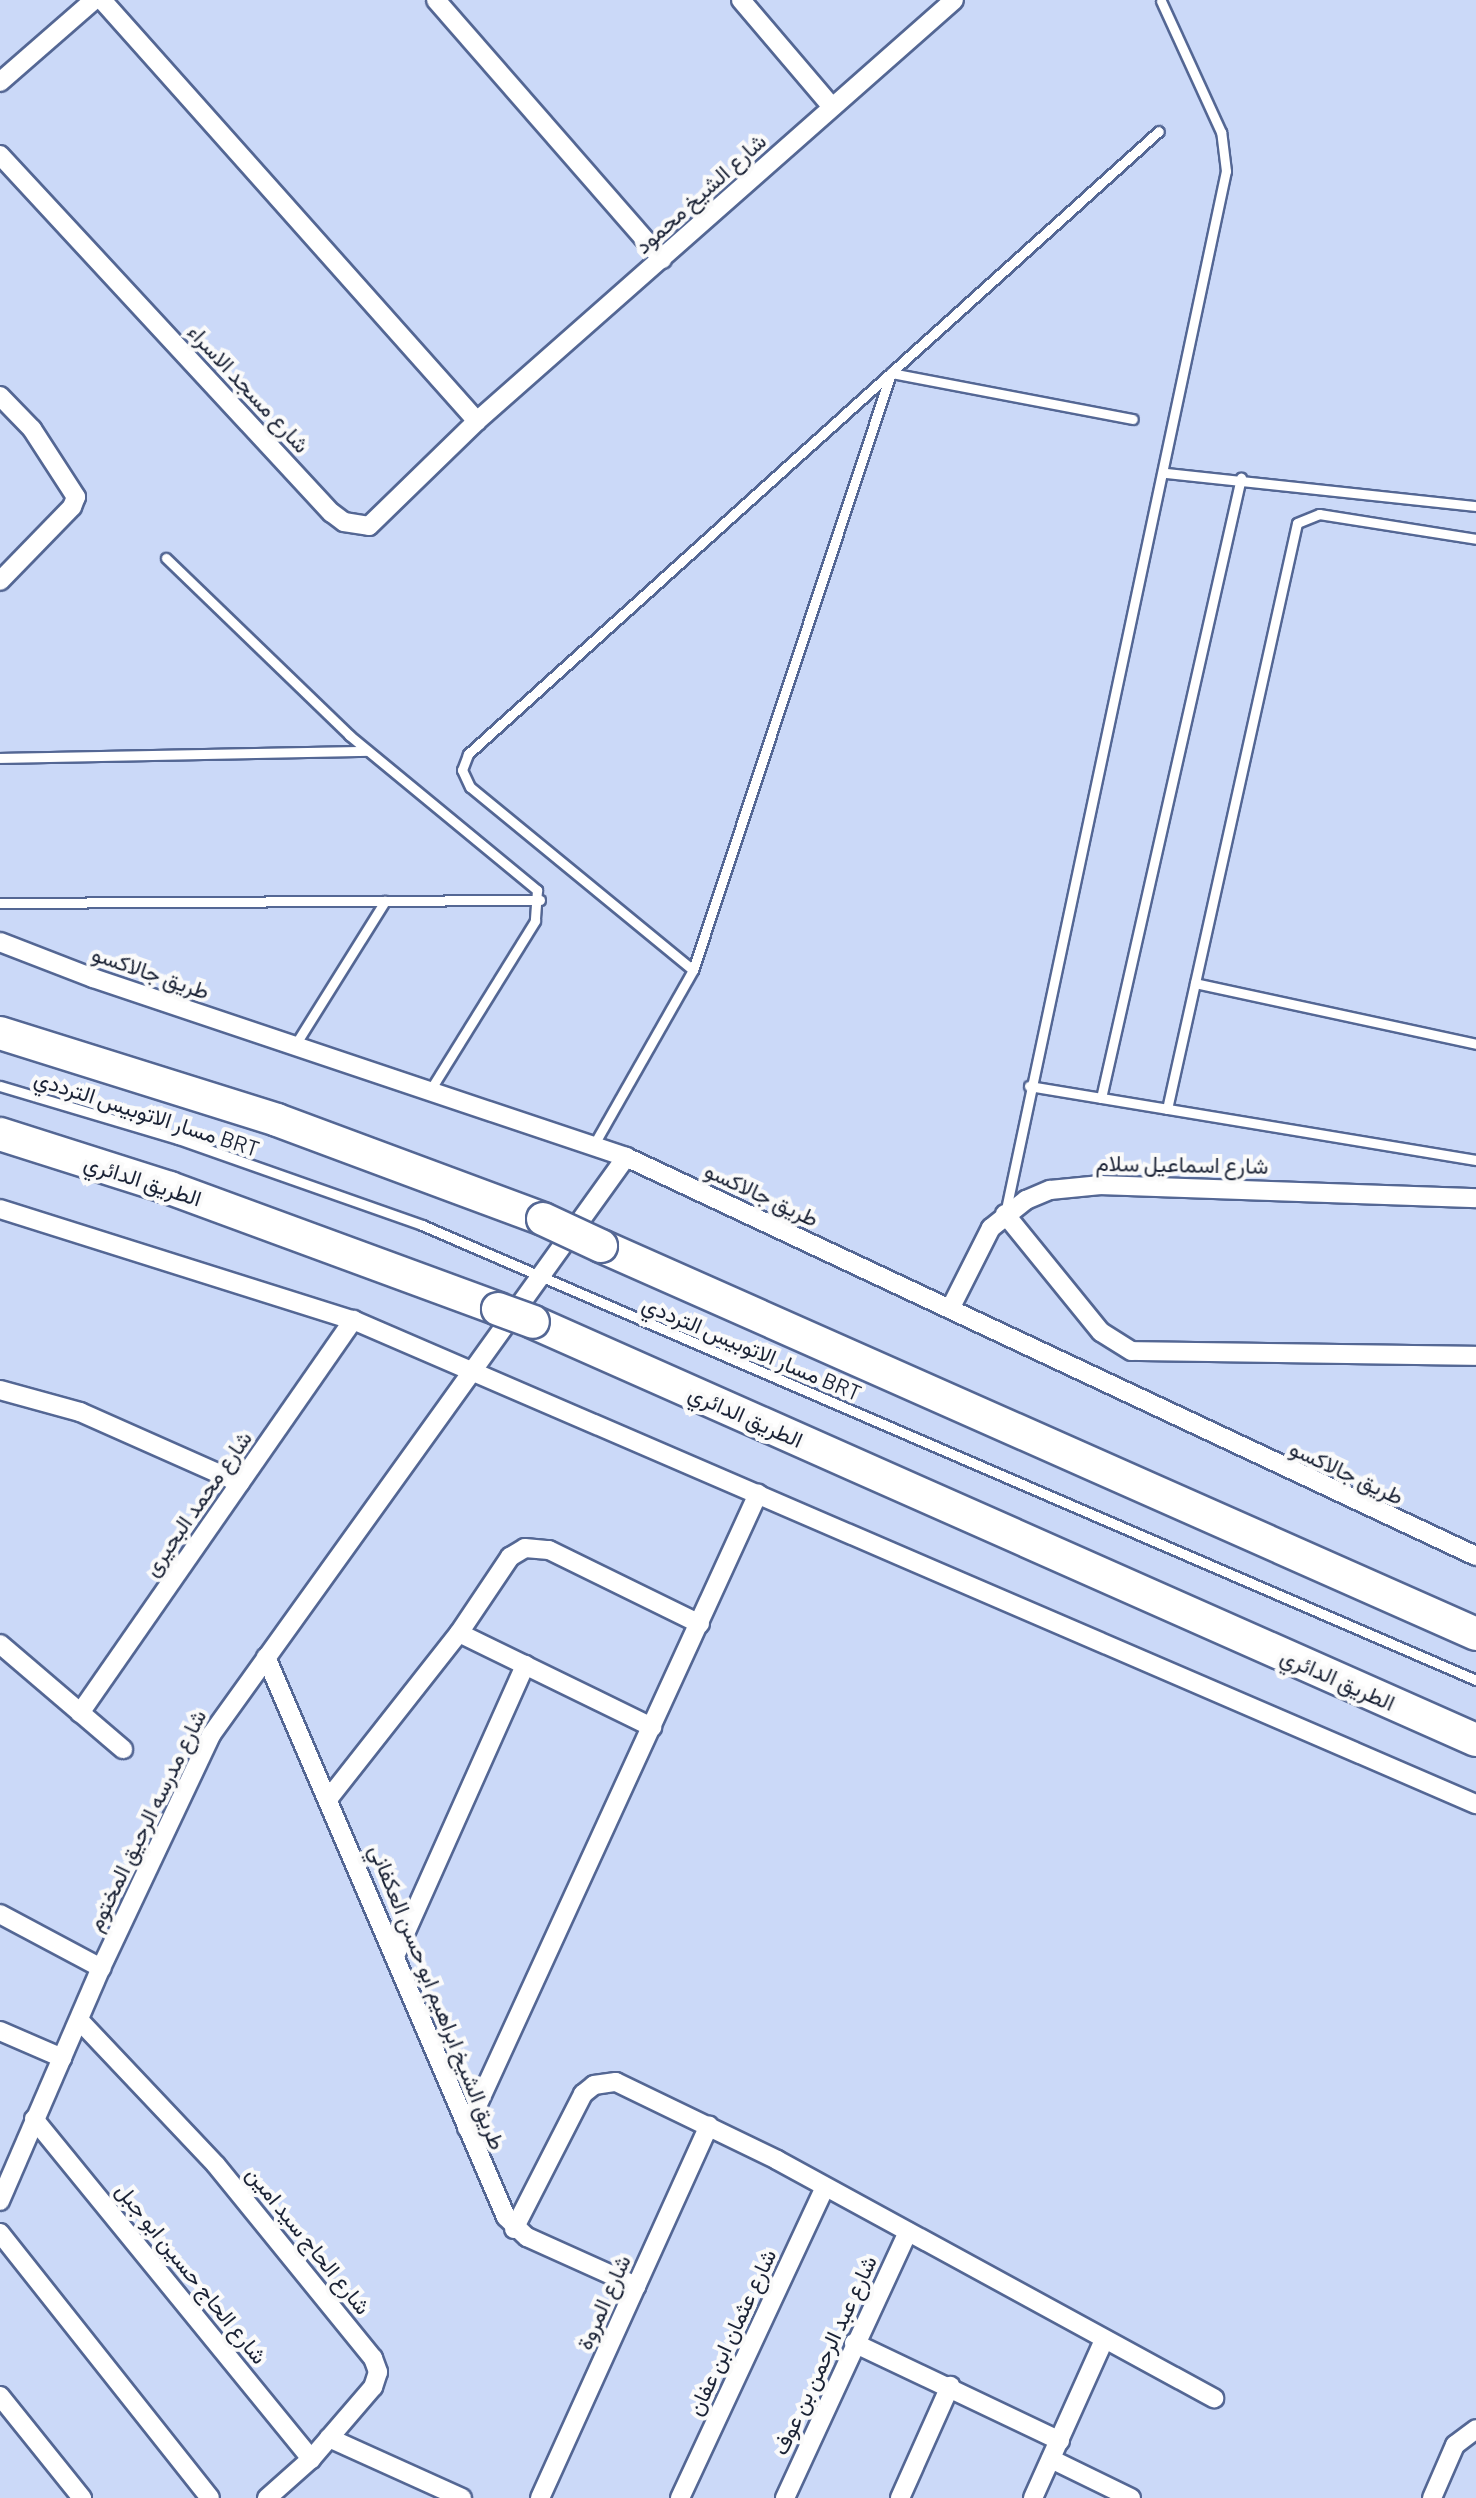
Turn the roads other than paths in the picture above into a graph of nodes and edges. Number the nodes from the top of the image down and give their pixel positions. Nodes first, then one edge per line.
1 (94, 0) edge
2 (102, 0) edge
3 (436, 0) edge
4 (741, 0) edge
5 (954, 0) edge
6 (1161, 1) edge
7 (0, 82) edge
8 (832, 107) junction
9 (1159, 131) dead end
10 (0, 155) edge
11 (662, 259) junction
12 (891, 373) junction
13 (0, 396) edge
14 (1133, 419) dead end
15 (477, 421) junction
16 (1166, 473) junction
17 (1241, 478) junction
18 (1476, 506) edge
19 (1476, 539) edge
20 (166, 558) dead end
21 (0, 581) edge
22 (367, 751) junction
23 (0, 758) edge
24 (540, 900) junction
25 (385, 901) junction
26 (0, 903) edge
27 (0, 942) edge
28 (693, 970) junction
29 (1195, 983) junction
30 (0, 1033) edge
31 (1476, 1044) edge
32 (295, 1045) junction
33 (0, 1086) edge
34 (1029, 1086) junction
35 (431, 1089) junction
36 (1101, 1098) junction
37 (1167, 1109) junction
38 (0, 1134) edge
39 (593, 1146) junction
40 (626, 1157) junction
41 (1476, 1160) edge
42 (1476, 1198) edge
43 (0, 1209) edge
44 (1005, 1214) junction
45 (950, 1309) junction
46 (353, 1320) junction
47 (1476, 1356) edge
48 (473, 1373) junction
49 (0, 1390) edge
50 (240, 1483) junction
51 (758, 1494) junction
52 (1476, 1556) edge
53 (700, 1624) junction
54 (459, 1633) junction
55 (1476, 1634) edge
56 (0, 1644) edge
57 (266, 1657) junction
58 (525, 1665) junction
59 (1476, 1680) edge
60 (80, 1713) junction
61 (652, 1727) junction
62 (1476, 1740) edge
63 (123, 1749) dead end
64 (329, 1798) junction
65 (1476, 1804) edge
66 (0, 1914) edge
67 (395, 1956) junction
68 (101, 1968) junction
69 (79, 2020) junction
70 (0, 2031) edge
71 (62, 2058) junction
72 (34, 2119) junction
73 (709, 2126) junction
74 (467, 2128) junction
75 (0, 2151) edge
76 (18, 2159) junction
77 (825, 2187) junction
78 (0, 2201) edge
79 (514, 2229) junction
80 (908, 2232) junction
81 (0, 2233) edge
82 (636, 2286) junction
83 (1104, 2340) junction
84 (854, 2343) junction
85 (950, 2386) junction
86 (0, 2396) edge
87 (1214, 2398) dead end
88 (1476, 2429) edge
89 (329, 2438) junction
90 (1060, 2441) junction
91 (311, 2459) junction
92 (1051, 2459) junction
93 (423, 2490) edge
94 (82, 2498) edge
95 (210, 2498) edge
96 (267, 2498) edge
97 (462, 2498) edge
98 (540, 2498) edge
99 (680, 2498) edge
100 (785, 2498) edge
101 (900, 2498) edge
102 (1033, 2498) edge
103 (1131, 2498) edge
104 (1432, 2498) edge

1 - 7 street
2 - 15 street
3 - 11 street
4 - 8 street
5 - 8 street, شارع الشيخ محمود
6 - 16 lane
8 - 11 street, شارع الشيخ محمود
9 - 12 lane
10 - 15 street, شارع مسجد الاسراء
11 - 15 street, شارع الشيخ محمود
12 - 14 lane
12 - 28 lane
12 - 28 lane
13 - 21 street
16 - 17 lane
16 - 34 lane
17 - 18 lane
17 - 36 lane
19 - 29 lane
20 - 22 lane
22 - 23 lane
22 - 24 lane
24 - 25 lane
24 - 35 lane
25 - 26 lane
25 - 32 lane
27 - 32 street, طريق جالاكسو
28 - 39 lane
29 - 31 lane
29 - 37 lane
30 - 55 highway, bridge
32 - 35 street, طريق جالاكسو
33 - 59 lane, مسار الاتوبيس الترددي BRT
34 - 36 lane
34 - 44 lane
35 - 39 street, طريق جالاكسو
36 - 37 lane
37 - 41 lane
38 - 62 highway, الطريق الدائري, bridge
39 - 40 street, طريق جالاكسو
40 - 45 street, طريق جالاكسو
40 - 48 street, شارع مدرسه الرحيق المختوم
42 - 44 street, شارع اسماعيل سلام
43 - 46 street
44 - 45 street, شارع اسماعيل سلام
44 - 47 street
45 - 52 street, طريق جالاكسو
46 - 48 street
46 - 50 street, شارع محمد البحيرى
48 - 51 street
48 - 57 street, شارع مدرسه الرحيق المختوم
49 - 50 street
50 - 60 street, شارع محمد البحيرى
51 - 53 street
51 - 65 street
53 - 54 street
53 - 61 street
54 - 58 street
54 - 64 street
56 - 60 street
57 - 64 street, طريق الشيخ ابراهيم ابو حسن العكفاني
57 - 68 street, شارع مدرسه الرحيق المختوم
58 - 61 street
58 - 67 street
60 - 63 street
61 - 74 street
64 - 67 street, طريق الشيخ ابراهيم ابو حسن العكفاني
66 - 68 street
67 - 74 street, طريق الشيخ ابراهيم ابو حسن العكفاني
68 - 69 street, شارع مدرسه الرحيق المختوم
69 - 71 street, شارع مدرسه الرحيق المختوم
69 - 89 street, شارع الحاج سيد امين
70 - 71 street
71 - 72 street, شارع مدرسه الرحيق المختوم
72 - 76 street, شارع مدرسه الرحيق المختوم
72 - 91 street, شارع الحاج حسين ابو جبل
73 - 77 street
73 - 79 street
73 - 82 street, شارع المروة
74 - 79 street, طريق الشيخ ابراهيم ابو حسن العكفاني
75 - 76 street
76 - 78 street, شارع مدرسه الرحيق المختوم
77 - 80 street
77 - 99 street, شارع عثمان ابن عفان
79 - 82 street
80 - 83 street
80 - 84 street, شارع عبد الرحمن بن عوف
81 - 95 street
82 - 98 street, شارع المروة
83 - 87 street
83 - 90 street
84 - 85 street
84 - 100 street, شارع عبد الرحمن بن عوف
85 - 90 street
85 - 101 street
86 - 94 street
88 - 104 street
89 - 91 street, شارع الحاج سيد امين
89 - 93 street
90 - 92 street
91 - 96 street, شارع الحاج سيد امين
92 - 102 street
92 - 103 street
93 - 97 street

